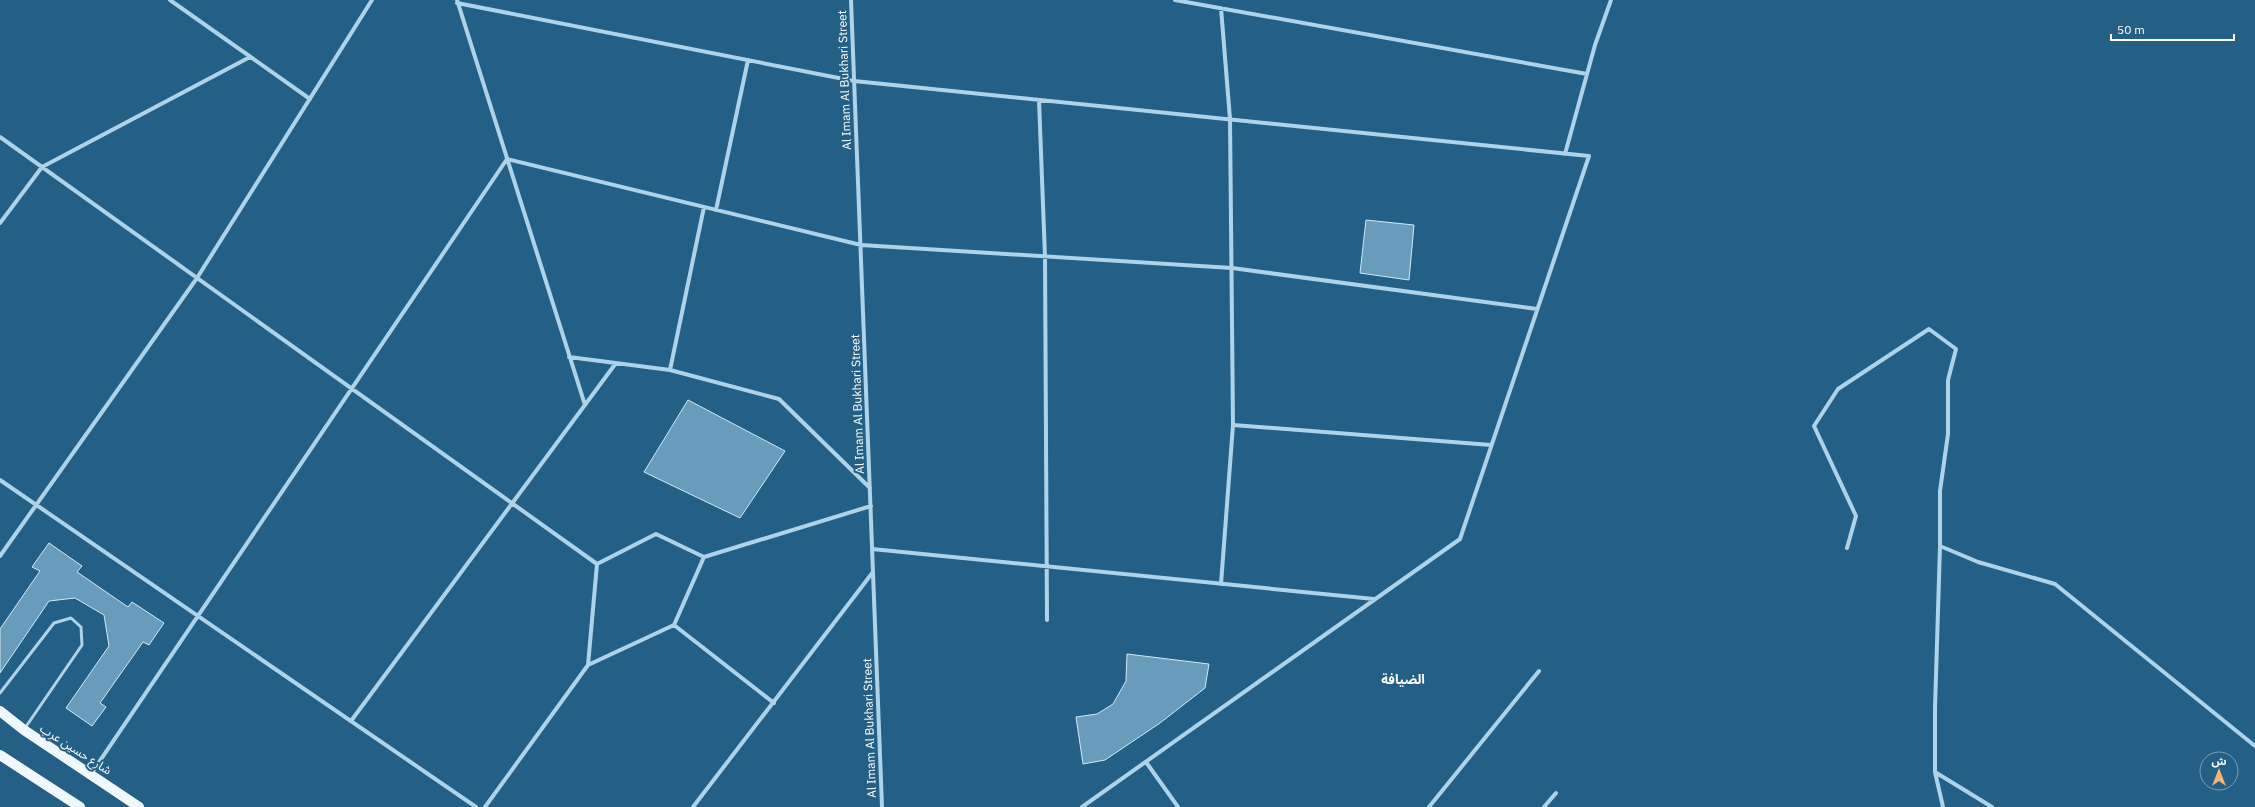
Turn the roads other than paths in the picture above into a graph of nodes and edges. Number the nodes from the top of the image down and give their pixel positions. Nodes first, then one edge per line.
1 (170, 0) edge
2 (372, 0) edge
3 (851, 0) edge
4 (1175, 0) edge
5 (1611, 0) edge
6 (457, 1) edge
7 (1221, 8) junction
8 (250, 57) junction
9 (748, 60) junction
10 (1587, 74) junction
11 (854, 81) junction
12 (310, 99) junction
13 (1040, 100) junction
14 (1230, 120) junction
15 (0, 137) edge
16 (1565, 154) junction
17 (507, 159) junction
18 (42, 166) junction
19 (704, 207) junction
20 (716, 210) junction
21 (0, 223) edge
22 (861, 245) junction
23 (1045, 256) junction
24 (1232, 268) junction
25 (197, 278) junction
26 (1537, 309) junction
27 (569, 357) junction
28 (616, 363) junction
29 (670, 370) junction
30 (352, 389) junction
31 (585, 405) junction
32 (1233, 425) junction
33 (1491, 445) junction
34 (0, 480) edge
35 (870, 488) junction
36 (512, 503) junction
37 (36, 505) junction
38 (871, 506) junction
39 (1940, 546) junction
40 (1847, 548) dead end
41 (872, 549) junction
42 (0, 556) edge
43 (704, 557) junction
44 (597, 564) junction
45 (1047, 567) junction
46 (873, 572) junction
47 (1221, 584) junction
48 (1375, 599) junction
49 (199, 616) junction
50 (1047, 620) dead end
51 (674, 625) junction
52 (588, 666) junction
53 (1539, 671) dead end
54 (0, 693) edge
55 (774, 703) junction
56 (0, 711) edge
57 (351, 722) junction
58 (24, 730) junction
59 (2255, 746) edge
60 (0, 755) edge
61 (1146, 762) junction
62 (1935, 772) junction
63 (91, 774) junction
64 (1556, 793) dead end
65 (80, 807) edge
66 (139, 807) edge
67 (476, 807) edge
68 (486, 807) edge
69 (693, 807) edge
70 (882, 807) edge
71 (1082, 807) edge
72 (1178, 807) edge
73 (1429, 807) edge
74 (1544, 807) edge
75 (1943, 807) edge
76 (1992, 807) edge

1 - 8 street
2 - 12 street
3 - 11 street, Al Imam Al Bukhari Street
4 - 7 street
5 - 10 street
6 - 9 street
6 - 17 street
7 - 10 street
7 - 14 street
8 - 12 street
8 - 18 street
9 - 11 street
9 - 20 street
10 - 16 street
11 - 13 street
11 - 22 street, Al Imam Al Bukhari Street
12 - 25 street
13 - 14 street
13 - 23 street
14 - 16 street
14 - 24 street
15 - 18 street
16 - 26 street
17 - 19 street
17 - 27 street
17 - 30 street
18 - 21 street
18 - 25 street
19 - 20 street
19 - 29 street
20 - 22 street
22 - 23 street
22 - 35 street, Al Imam Al Bukhari Street
23 - 24 street
23 - 45 street
24 - 26 street
24 - 32 street
25 - 30 street
25 - 37 street
26 - 33 street
27 - 28 street
27 - 31 street
28 - 29 street
28 - 31 street
29 - 35 street
30 - 36 street
30 - 49 street
31 - 36 street
32 - 33 street
32 - 47 street
33 - 48 street
34 - 37 street
35 - 38 street, Al Imam Al Bukhari Street
36 - 44 street
36 - 57 street
37 - 42 street
37 - 49 street
38 - 41 street, Al Imam Al Bukhari Street
38 - 43 street
39 - 40 street
39 - 59 street
39 - 62 street
41 - 45 street
41 - 46 street, Al Imam Al Bukhari Street
43 - 44 street
43 - 51 street
44 - 52 street
45 - 47 street
45 - 50 street
46 - 55 street
46 - 70 street, Al Imam Al Bukhari Street
47 - 48 street
48 - 61 street
49 - 57 street
49 - 63 street
51 - 52 street
51 - 55 street
52 - 68 street
53 - 73 street
54 - 58 lane
55 - 69 street
56 - 58 main road, شارع حسين عرب
57 - 67 street
58 - 63 main road, شارع حسين عرب
60 - 65 main road
61 - 71 street
61 - 72 street
62 - 75 street
62 - 76 street
63 - 66 main road, شارع حسين عرب
64 - 74 street

